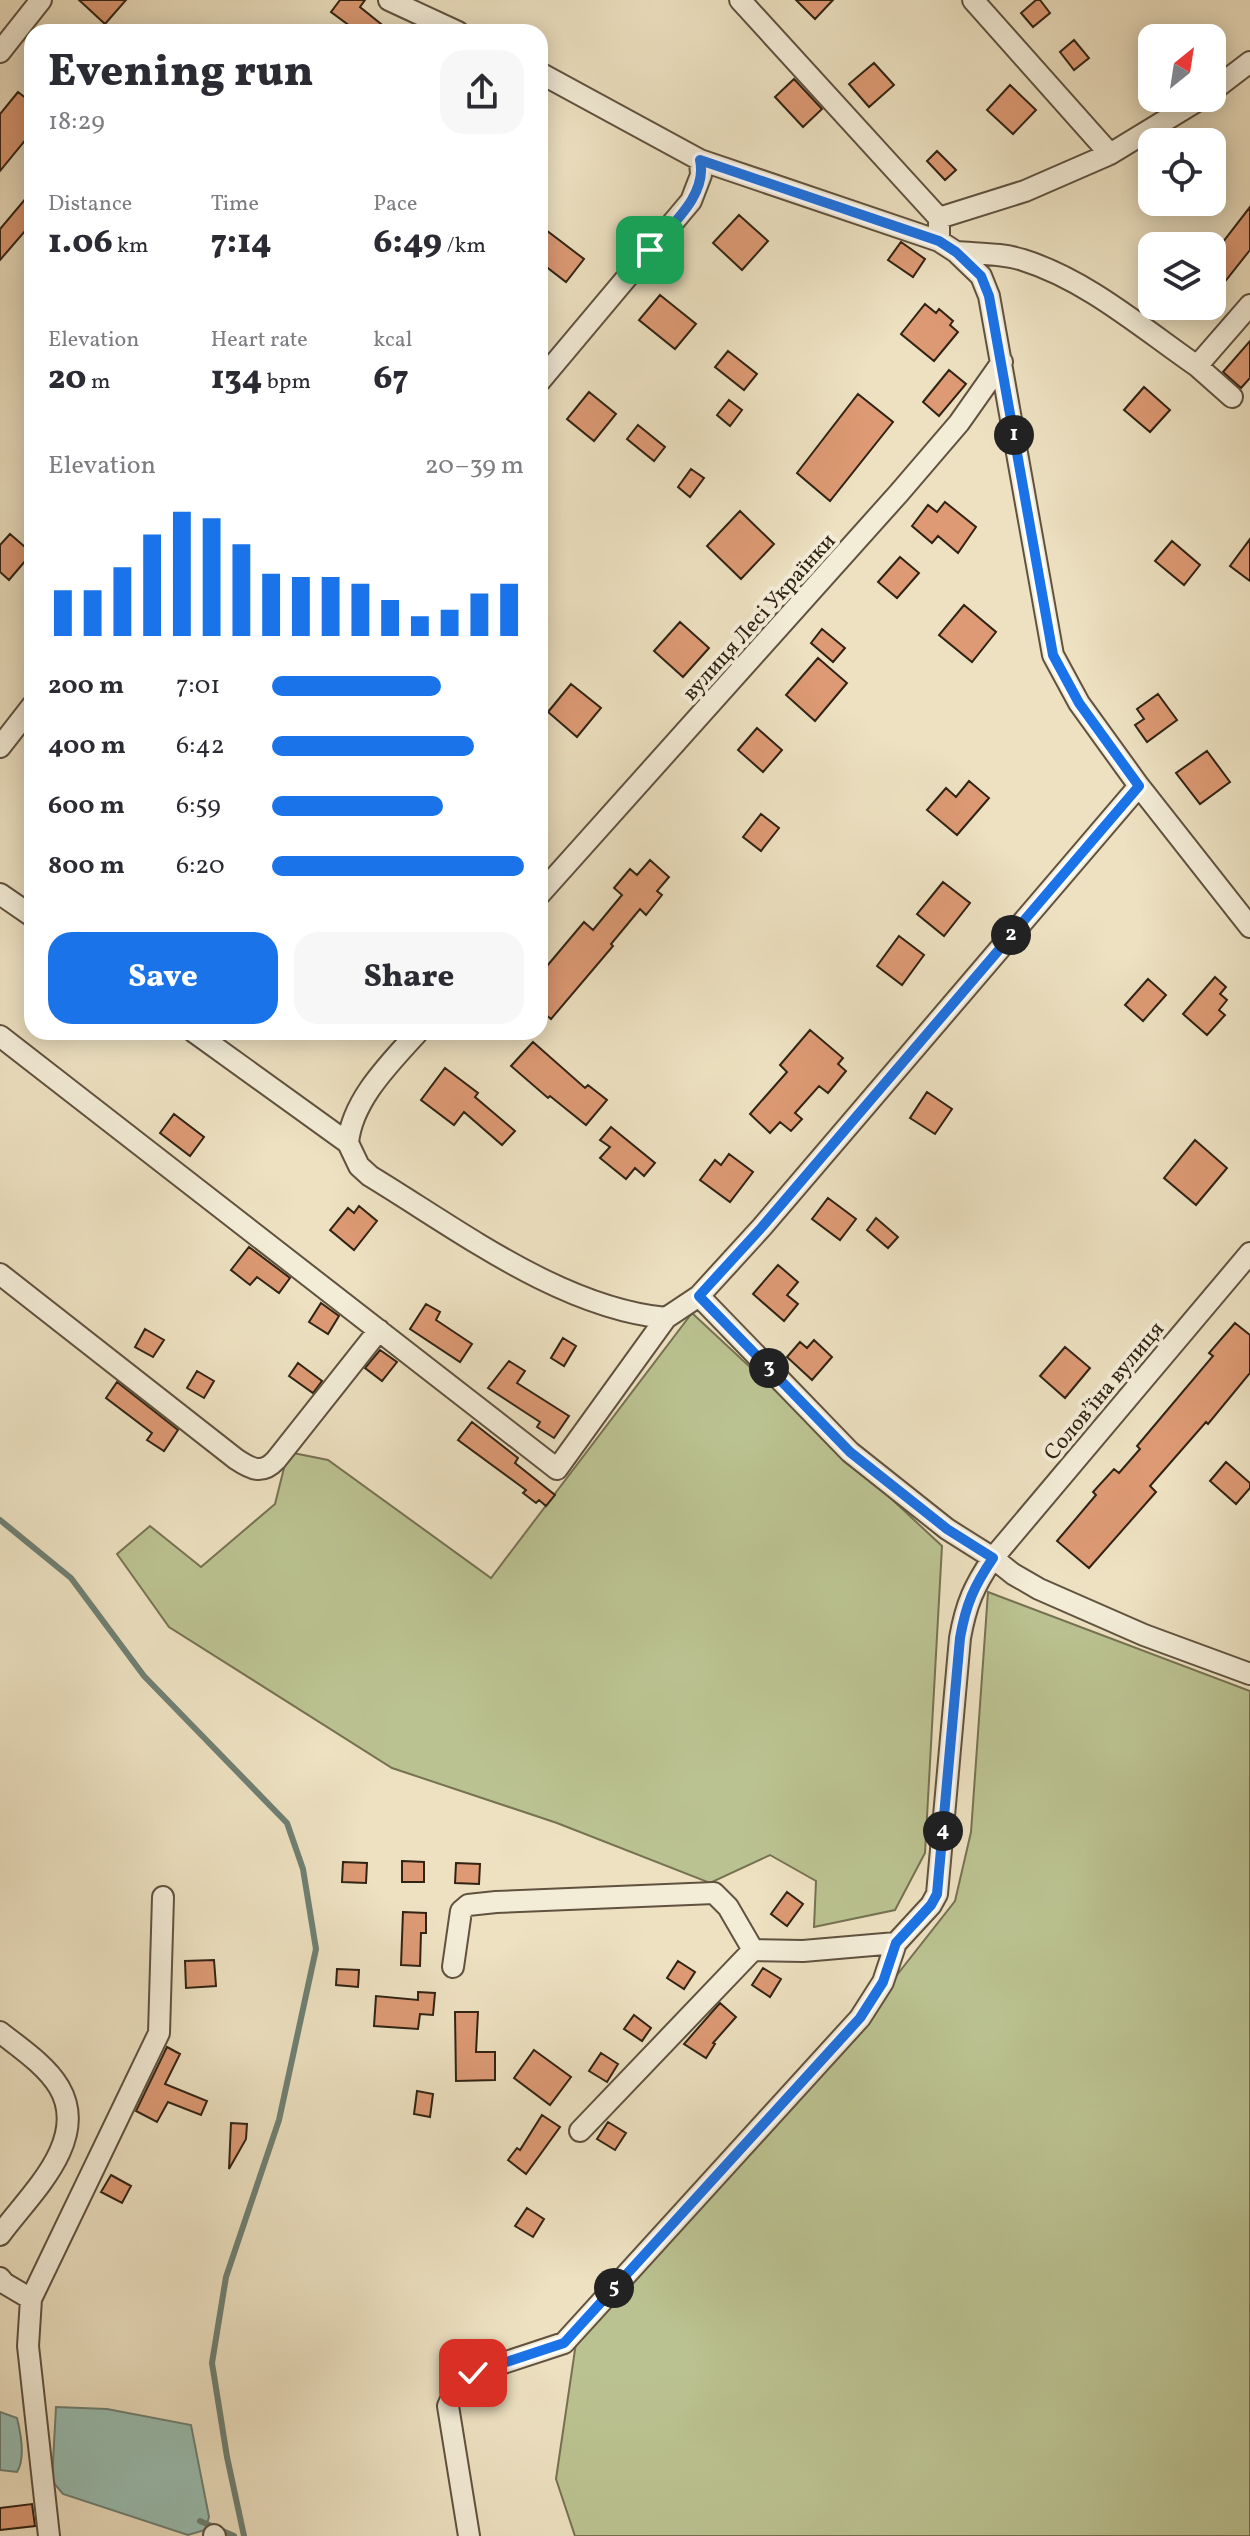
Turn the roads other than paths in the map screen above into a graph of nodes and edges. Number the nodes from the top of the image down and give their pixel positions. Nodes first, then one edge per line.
1 (41, 0) edge
2 (389, 0) edge
3 (740, 0) edge
4 (973, 0) edge
5 (435, 24) edge
6 (0, 52) edge
7 (1250, 62) edge
8 (548, 77) edge
9 (1226, 80) edge
10 (1181, 112) edge
11 (1110, 154) junction
12 (700, 160) junction
13 (939, 218) junction
14 (948, 246) junction
15 (1250, 305) edge
16 (1002, 362) junction
17 (1197, 366) junction
18 (548, 371) edge
19 (1232, 397) dead end
20 (24, 716) edge
21 (0, 747) edge
22 (1139, 786) junction
23 (548, 885) edge
24 (0, 894) edge
25 (24, 910) edge
26 (1250, 927) edge
27 (0, 1036) edge
28 (205, 1040) edge
29 (412, 1040) edge
30 (348, 1143) junction
31 (1250, 1253) edge
32 (0, 1274) edge
33 (699, 1296) junction
34 (666, 1318) junction
35 (379, 1330) junction
36 (993, 1558) junction
37 (1250, 1674) edge
38 (163, 1897) dead end
39 (896, 1943) junction
40 (753, 1950) junction
41 (453, 1967) dead end
42 (0, 2032) edge
43 (580, 2131) dead end
44 (0, 2235) edge
45 (0, 2278) edge
46 (31, 2299) junction
47 (49, 2536) edge
48 (469, 2536) edge

1 - 6 street
2 - 5 street
3 - 13 street
4 - 11 street
7 - 9 street
8 - 12 street
10 - 11 street
11 - 13 street
12 - 14 street
12 - 18 street
13 - 14 street
14 - 16 street
14 - 17 street
15 - 17 street
16 - 22 street
16 - 23 street, вулиця Лесі Українки
17 - 19 street
20 - 21 street
22 - 26 street
22 - 33 street
24 - 25 street
27 - 35 street
28 - 30 street
29 - 30 street
30 - 34 street
31 - 36 street, Соловʼїна вулиця
32 - 35 street
33 - 34 street
33 - 36 street
34 - 35 street
36 - 37 street
36 - 39 street, Соловʼїна вулиця
38 - 46 street
39 - 40 street
39 - 48 street
40 - 41 street
40 - 43 street
42 - 44 street
45 - 46 street
46 - 47 street

